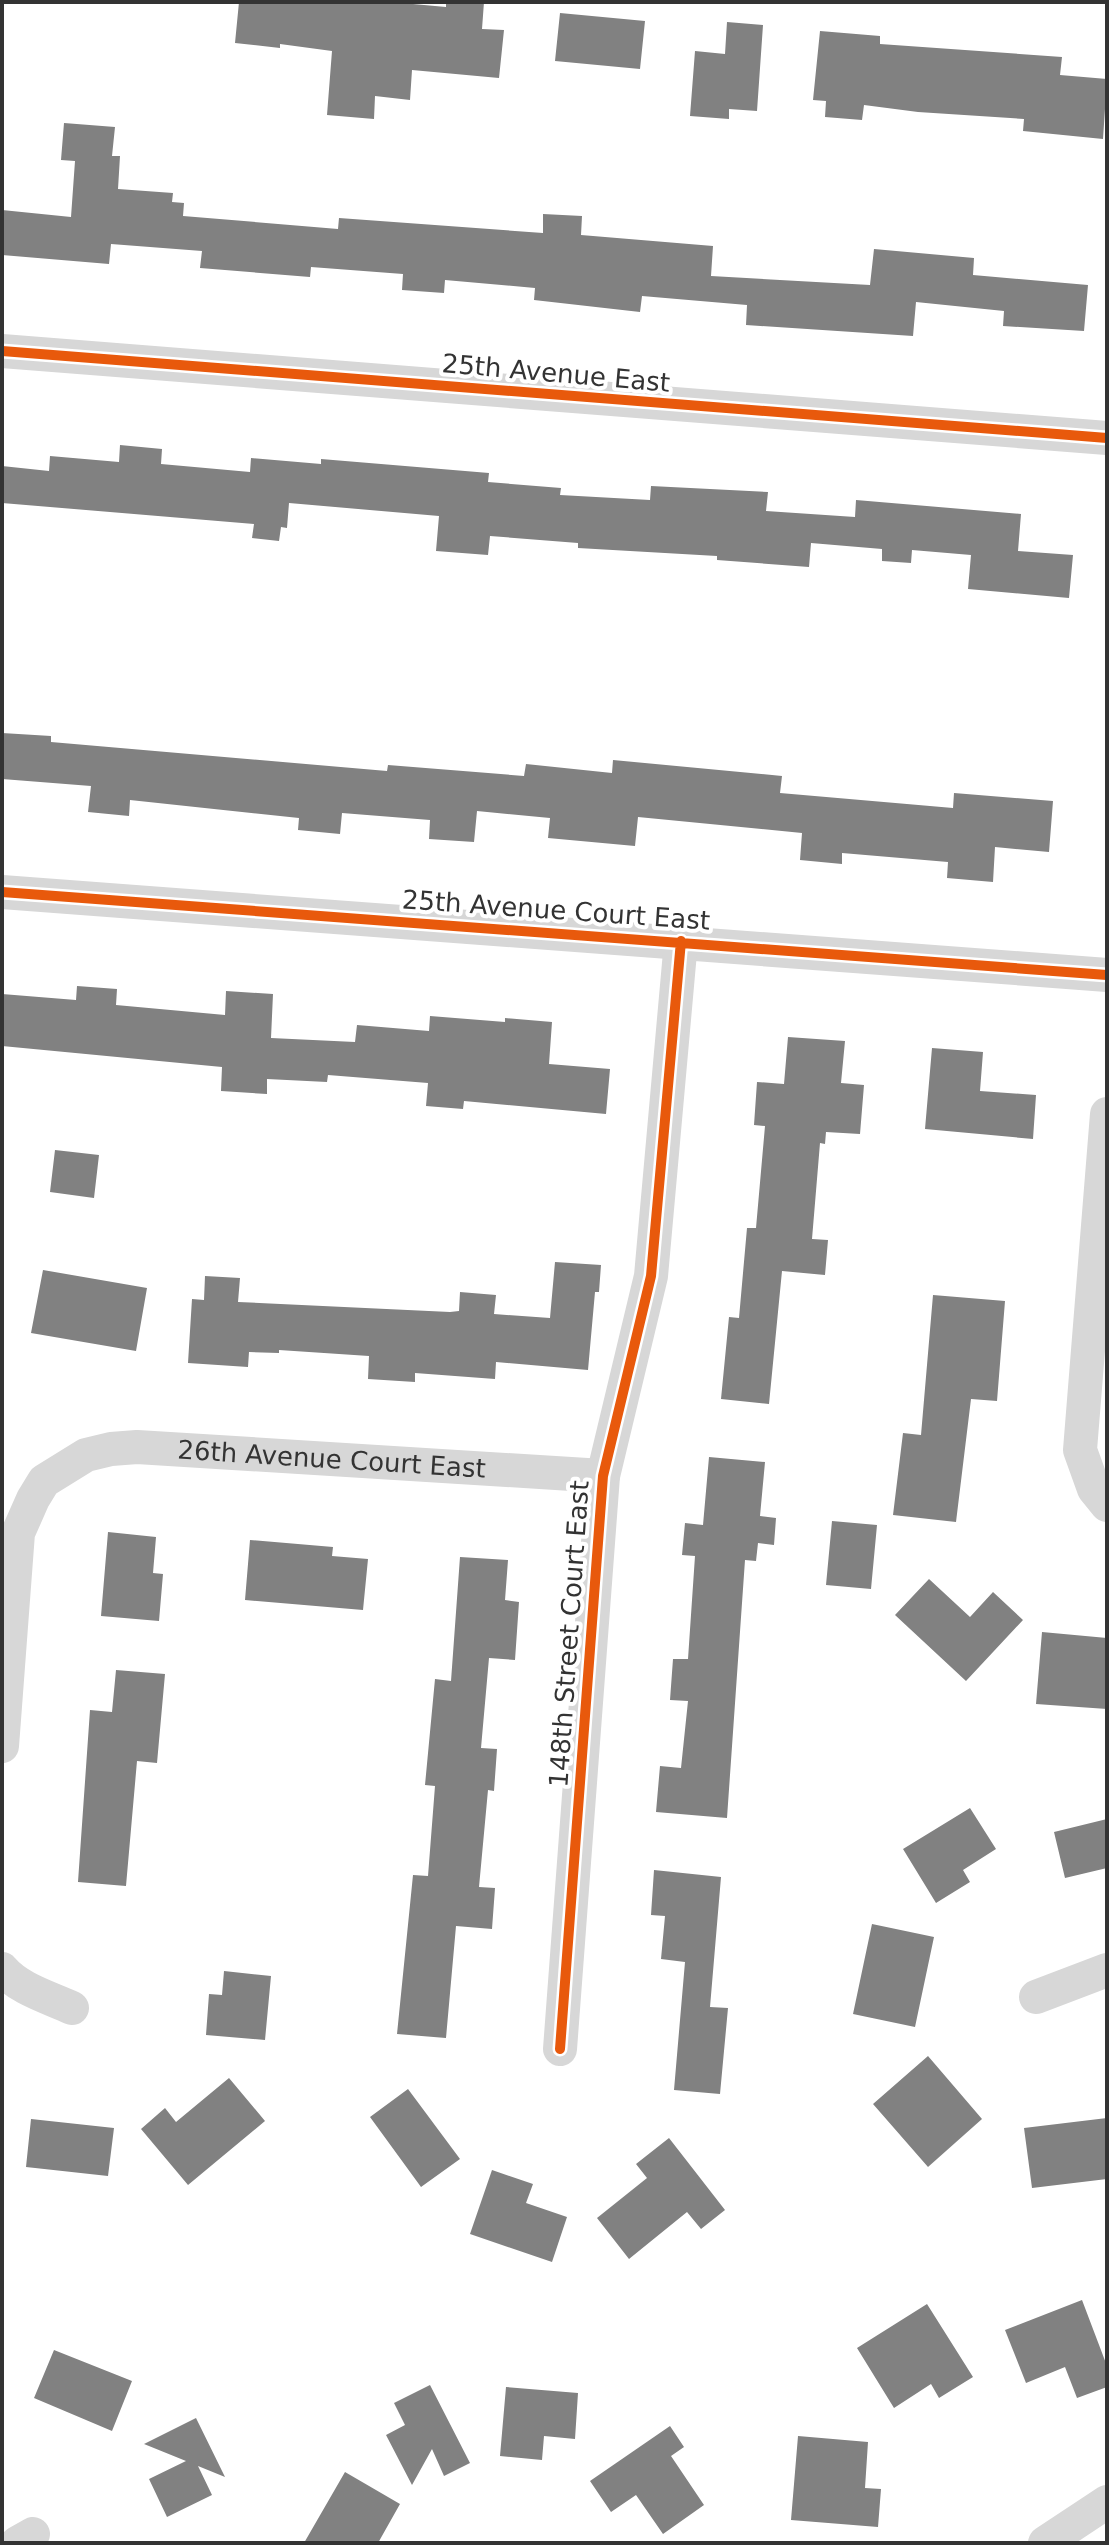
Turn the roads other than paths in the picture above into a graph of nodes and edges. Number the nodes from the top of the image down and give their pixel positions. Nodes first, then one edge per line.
1 (2, 351) edge
2 (1107, 438) edge
3 (2, 892) edge
4 (681, 941) junction
5 (1107, 975) edge
6 (1107, 1114) edge
7 (603, 1476) junction
8 (1100, 1497) edge
9 (2, 1746) edge
10 (2, 1969) edge
11 (1107, 1970) edge
12 (1036, 1997) dead end
13 (72, 2008) dead end
14 (560, 2049) dead end
15 (1107, 2502) edge
16 (1045, 2543) edge

1 - 2 street, 25th Avenue East
3 - 4 street, 25th Avenue Court East
4 - 5 street, 25th Avenue Court East
4 - 7 street, 148th Street Court East
6 - 8 street
7 - 9 street, 26th Avenue Court East
7 - 14 street, 148th Street Court East
10 - 13 street
11 - 12 street
15 - 16 street

